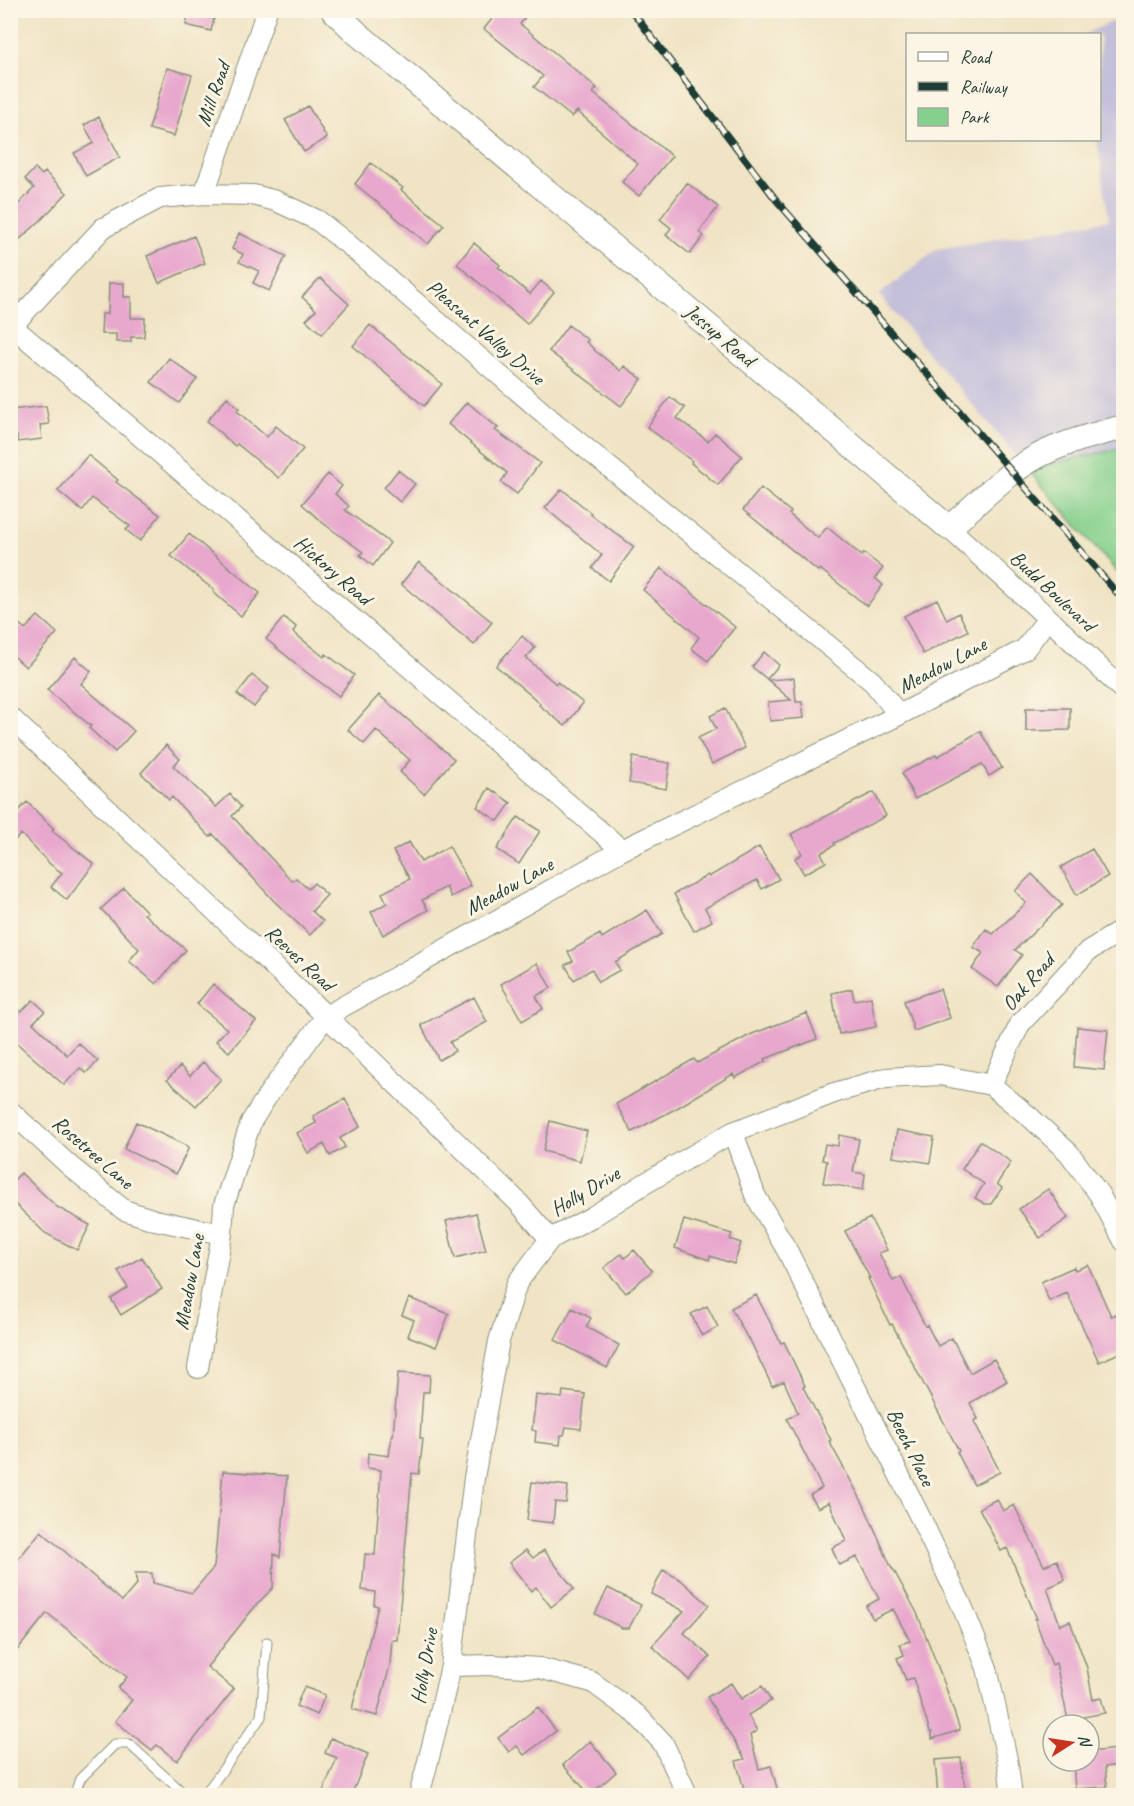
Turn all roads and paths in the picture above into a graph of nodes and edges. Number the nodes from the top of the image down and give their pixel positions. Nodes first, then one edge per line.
1 (267, 10) edge
2 (333, 10) edge
3 (204, 194) junction
4 (11, 327) edge
5 (1124, 427) edge
6 (949, 528) junction
7 (1048, 618) junction
8 (1124, 691) edge
9 (899, 715) junction
10 (10, 717) edge
11 (622, 850) junction
12 (1124, 929) edge
13 (326, 1016) junction
14 (991, 1085) junction
15 (10, 1111) edge
16 (733, 1132) junction
17 (222, 1234) junction
18 (550, 1239) junction
19 (1124, 1241) edge
20 (198, 1368) dead end
21 (267, 1642) dead end
22 (451, 1666) junction
23 (75, 1795) edge
24 (183, 1796) edge
25 (201, 1796) edge
26 (418, 1796) edge
27 (688, 1796) edge
28 (1012, 1796) edge

1 - 3 street, Mill Road
2 - 6 street, Jessup Road
3 - 4 street, Pleasant Valley Drive
3 - 9 street, Pleasant Valley Drive
4 - 11 street, Hickory Road
5 - 6 street
6 - 7 street, Budd Boulevard
7 - 8 street, Budd Boulevard
7 - 9 street, Meadow Lane
9 - 11 street, Meadow Lane
10 - 13 street, Reeves Road
11 - 13 street, Meadow Lane
12 - 14 street, Oak Road
13 - 17 street, Meadow Lane
13 - 18 street, Reeves Road
14 - 16 street, Holly Drive
14 - 19 street, Holly Drive
15 - 17 street, Rosetree Lane
16 - 18 street, Holly Drive
16 - 28 street, Beech Place
17 - 20 street, Meadow Lane
18 - 22 street, Holly Drive
21 - 25 lane
22 - 26 street, Holly Drive
22 - 27 street
23 - 24 lane

